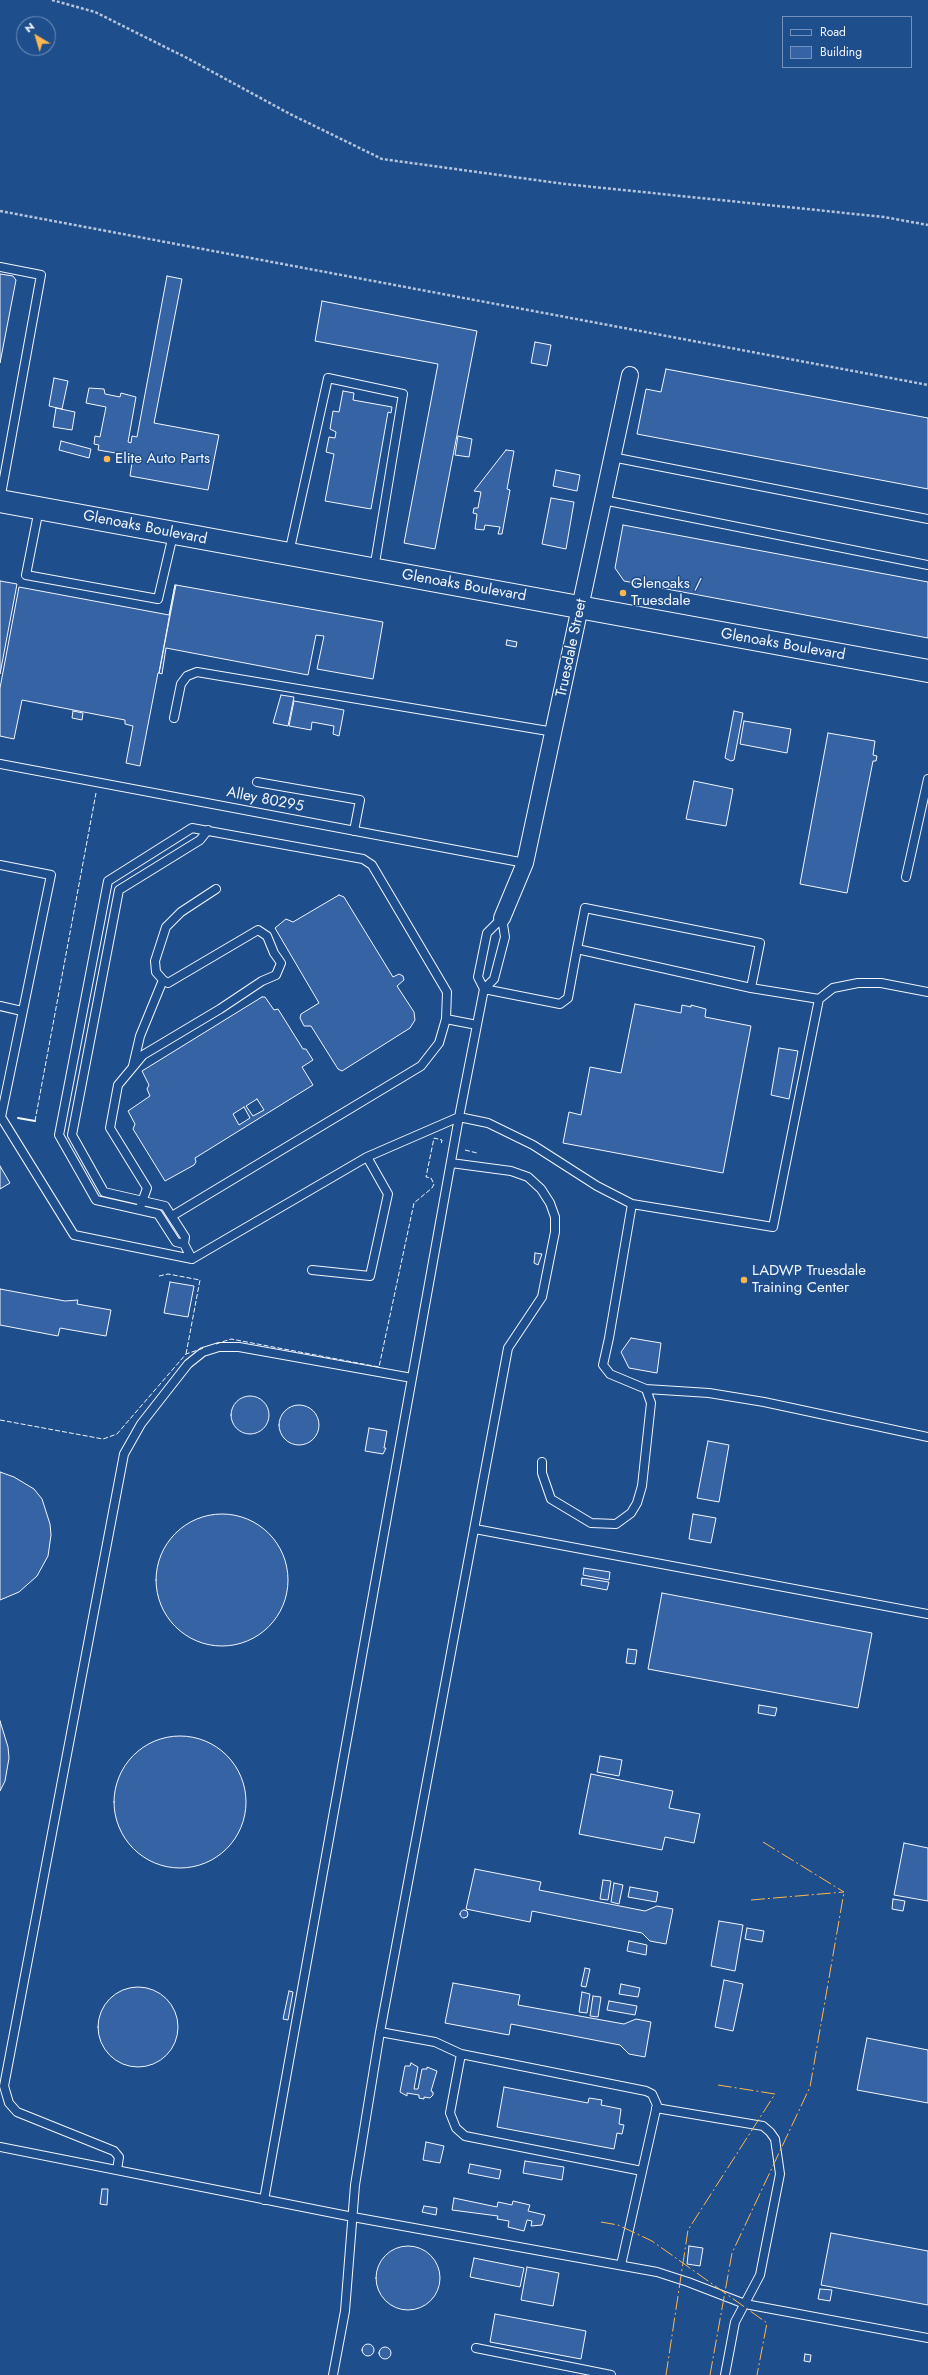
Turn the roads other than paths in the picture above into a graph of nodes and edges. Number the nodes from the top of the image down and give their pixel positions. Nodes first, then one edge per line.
1 (0, 267) edge
2 (630, 375) dead end
3 (612, 457) junction
4 (0, 500) edge
5 (604, 500) junction
6 (39, 508) junction
7 (928, 519) edge
8 (174, 534) junction
9 (289, 554) junction
10 (928, 565) edge
11 (374, 569) junction
12 (581, 607) junction
13 (928, 671) edge
14 (174, 718) dead end
15 (554, 732) junction
16 (0, 764) edge
17 (928, 779) edge
18 (257, 782) dead end
19 (208, 830) junction
20 (354, 831) junction
21 (525, 863) junction
22 (0, 865) edge
23 (906, 877) dead end
24 (216, 889) dead end
25 (502, 918) junction
26 (577, 950) junction
27 (163, 980) junction
28 (751, 988) junction
29 (484, 989) junction
30 (928, 992) edge
31 (819, 999) junction
32 (0, 1006) edge
33 (22, 1011) junction
34 (446, 1020) junction
35 (477, 1025) junction
36 (133, 1067) junction
37 (2, 1103) edge
38 (459, 1117) junction
39 (367, 1157) junction
40 (451, 1162) junction
41 (142, 1201) junction
42 (632, 1204) junction
43 (140, 1210) junction
44 (172, 1216) junction
45 (184, 1244) junction
46 (192, 1259) junction
47 (312, 1270) dead end
48 (412, 1378) junction
49 (646, 1389) junction
50 (928, 1437) edge
51 (542, 1462) dead end
52 (475, 1529) junction
53 (928, 1614) edge
54 (380, 2032) junction
55 (461, 2054) junction
56 (656, 2108) junction
57 (0, 2147) edge
58 (117, 2170) junction
59 (642, 2171) junction
60 (264, 2200) junction
61 (353, 2217) junction
62 (621, 2265) junction
63 (745, 2304) junction
64 (928, 2338) edge
65 (476, 2348) dead end
66 (333, 2375) edge
67 (612, 2375) edge
68 (725, 2375) edge

1 - 4 lane
2 - 3 street, Truesdale Street
3 - 5 street, Truesdale Street
3 - 7 lane
4 - 6 main road, Glenoaks Boulevard
5 - 10 lane
5 - 12 street, Truesdale Street
6 - 8 main road, Glenoaks Boulevard
6 - 8 lane
8 - 9 main road, Glenoaks Boulevard
9 - 11 main road, Glenoaks Boulevard
9 - 11 lane
11 - 12 main road, Glenoaks Boulevard
12 - 13 main road, Glenoaks Boulevard
12 - 15 street, Truesdale Street
14 - 15 lane
15 - 21 street, Truesdale Street
16 - 20 lane, Alley 80295
17 - 23 lane
18 - 20 lane
19 - 34 lane
19 - 41 lane
19 - 43 lane
20 - 21 lane, Alley 80295
21 - 25 street, Truesdale Street
22 - 33 lane
24 - 27 lane
25 - 29 lane
25 - 29 lane
26 - 28 lane
26 - 28 lane
26 - 29 lane
27 - 36 lane
27 - 36 lane
28 - 31 lane
29 - 35 lane
30 - 31 lane
31 - 42 lane
32 - 33 lane
33 - 37 lane
34 - 35 lane
34 - 44 lane
35 - 38 lane
36 - 41 lane
37 - 46 lane
38 - 39 lane
38 - 40 lane
38 - 42 lane
39 - 46 lane
39 - 47 lane
40 - 48 lane
40 - 52 lane
41 - 43 lane
41 - 44 lane
42 - 49 lane
43 - 45 lane
44 - 45 lane
45 - 46 lane
48 - 58 lane
48 - 60 lane
49 - 50 lane
49 - 51 lane
52 - 53 lane
52 - 54 lane
54 - 55 lane
54 - 61 lane
55 - 56 lane
55 - 59 lane
56 - 59 lane
56 - 63 lane
57 - 58 lane
58 - 60 lane
59 - 62 lane
60 - 61 lane
61 - 62 lane
61 - 66 lane
62 - 63 lane
63 - 64 lane
63 - 68 lane
65 - 67 lane

